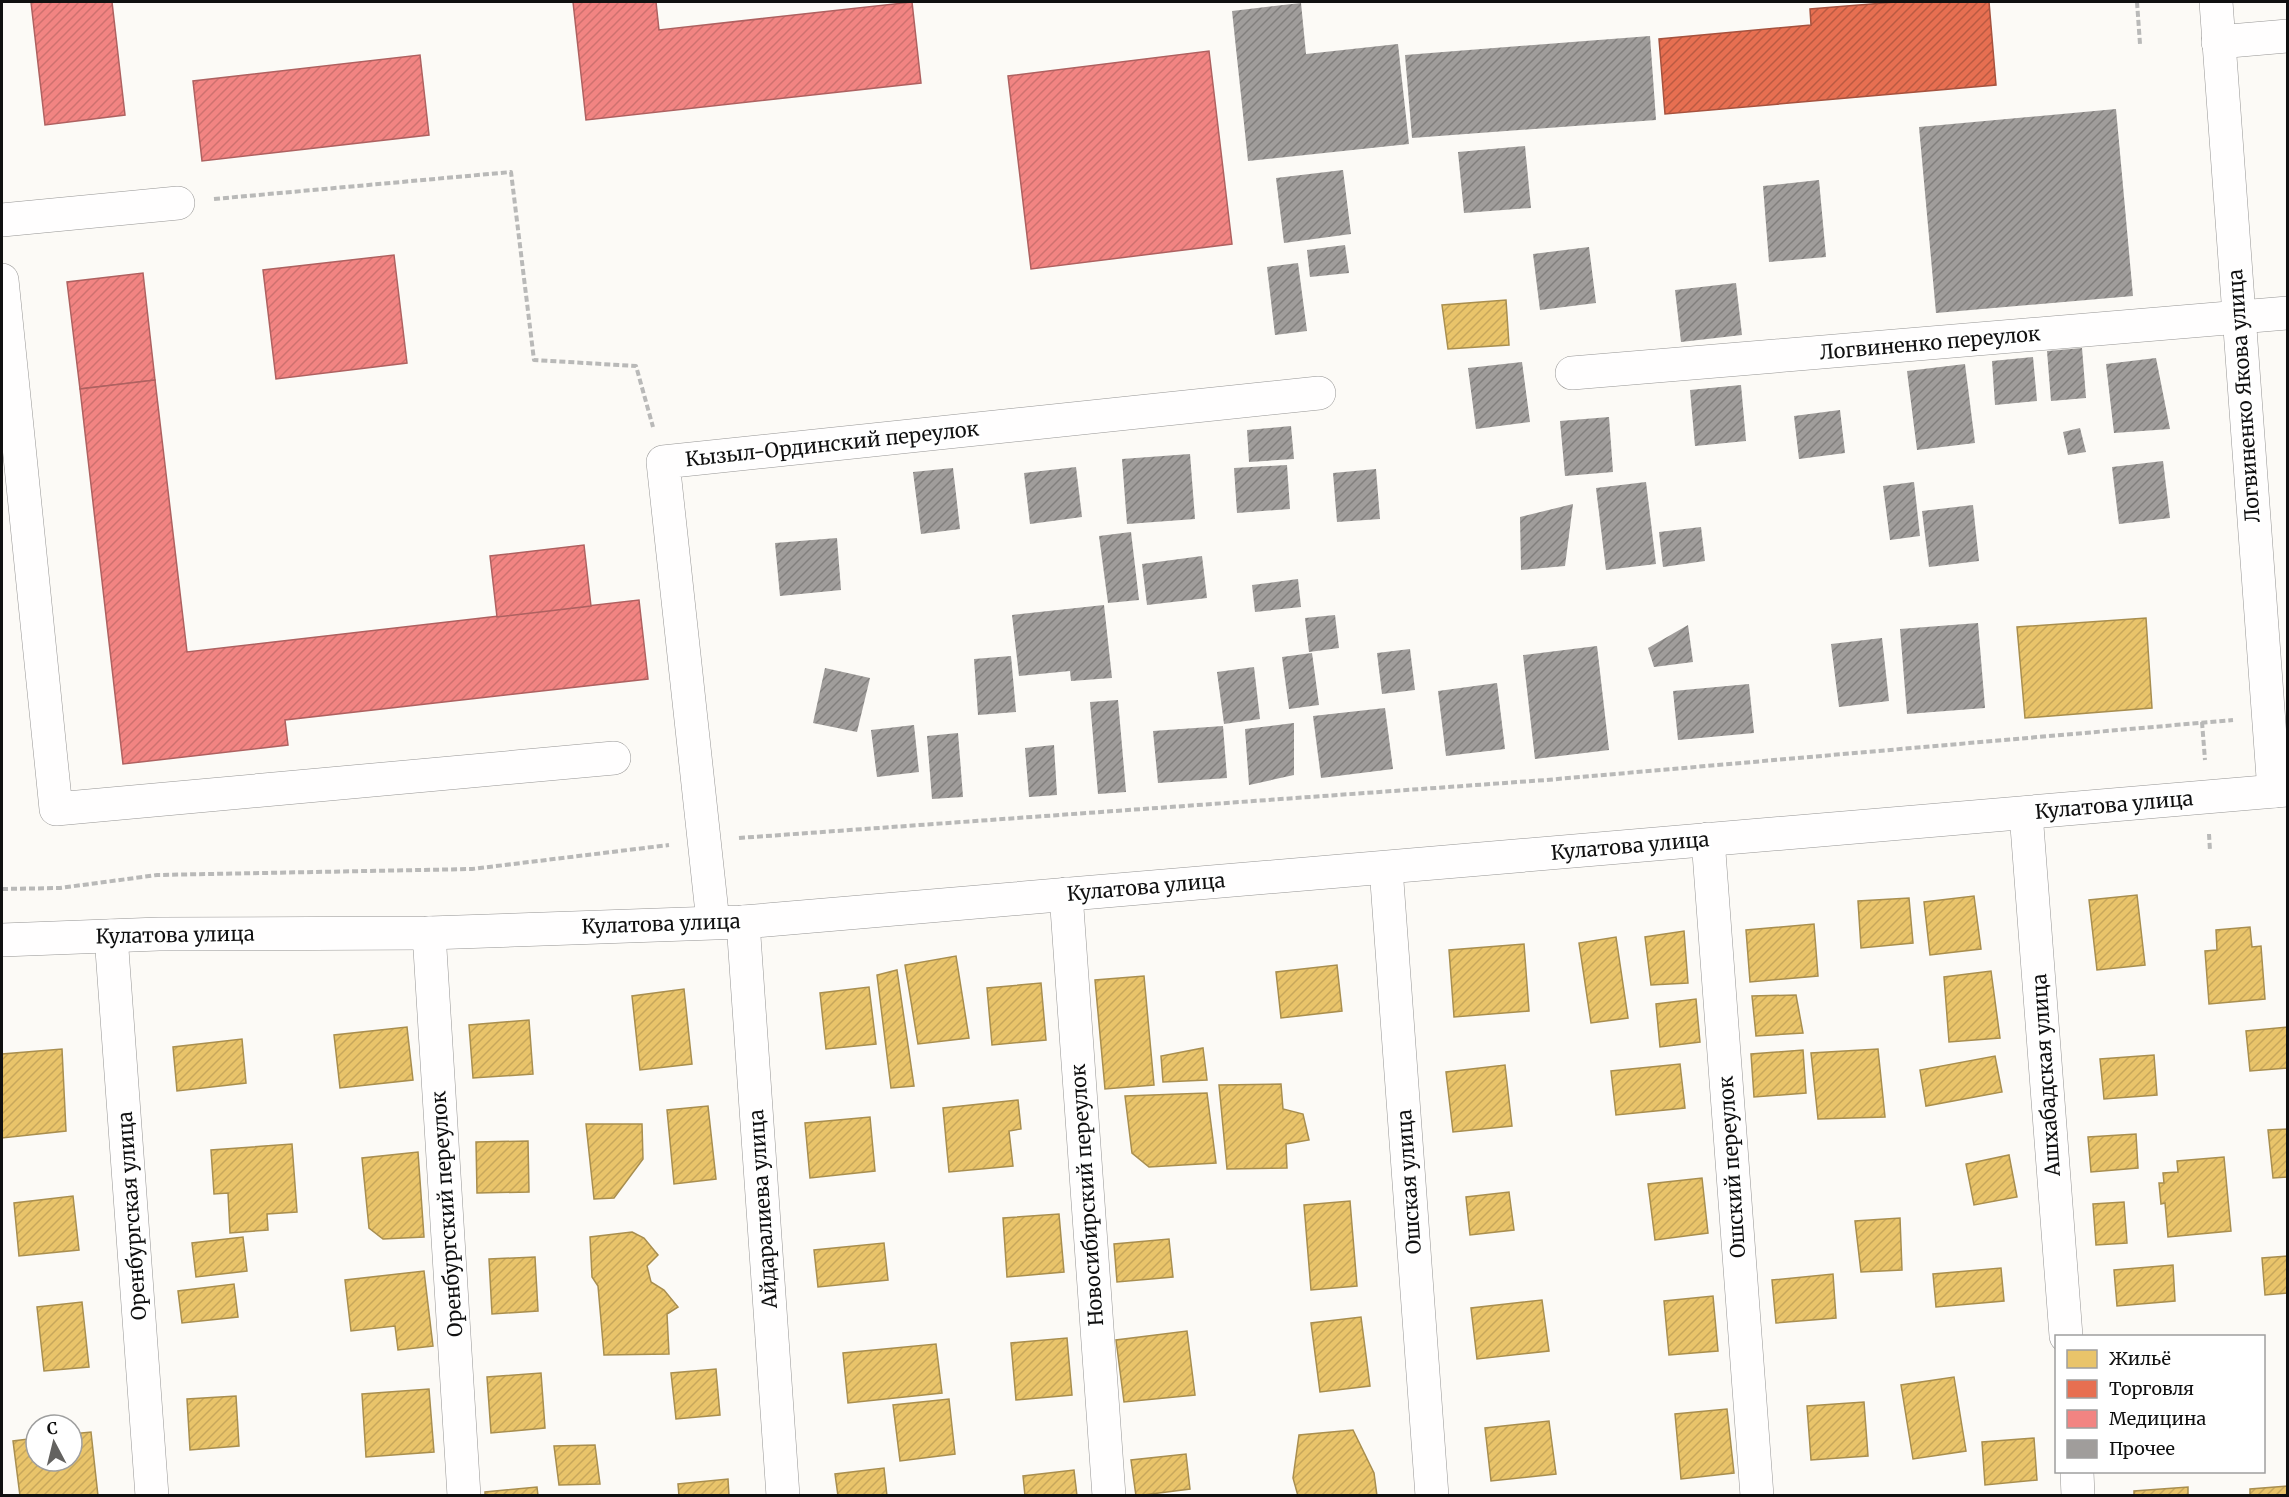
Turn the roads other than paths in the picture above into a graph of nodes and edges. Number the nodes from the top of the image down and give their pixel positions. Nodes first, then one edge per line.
1 (2216, 2) edge
2 (2288, 36) edge
3 (2218, 42) junction
4 (178, 203) road end
5 (2, 220) edge
6 (2, 280) edge
7 (2288, 313) edge
8 (2238, 317) junction
9 (1572, 373) dead end
10 (1318, 393) dead end
11 (614, 758) dead end
12 (2281, 790) edge
13 (2026, 813) junction
14 (1708, 839) junction
15 (1386, 868) junction
16 (1066, 894) junction
17 (728, 922) junction
18 (429, 933) junction
19 (111, 936) junction
20 (2, 940) edge
21 (2066, 1335) edge
22 (2077, 1473) edge
23 (152, 1496) edge
24 (464, 1496) edge
25 (783, 1496) edge
26 (1109, 1496) edge
27 (1432, 1496) edge
28 (1757, 1496) edge
29 (2078, 1496) edge

1 - 3 street, Логвиненко Якова улица
2 - 3 street
3 - 8 street, Логвиненко Якова улица
4 - 5 street
6 - 11 street
7 - 8 street, Логвиненко переулок
8 - 9 street, Логвиненко переулок
8 - 12 street, Логвиненко Якова улица
10 - 17 street, Кызыл-Ординский переулок
12 - 13 street, Кулатова улица
13 - 14 street, Кулатова улица
13 - 21 street, Ашхабадская улица
14 - 15 street, Кулатова улица
14 - 28 street, Ошский переулок
15 - 16 street, Кулатова улица
15 - 27 street, Ошская улица
16 - 17 street, Кулатова улица
16 - 26 street, Новосибирский переулок
17 - 18 street, Кулатова улица
17 - 25 street, Айдаралиева улица
18 - 19 street, Кулатова улица
18 - 24 street, Оренбургский переулок
19 - 20 street, Кулатова улица
19 - 23 street, Оренбургская улица
22 - 29 street

